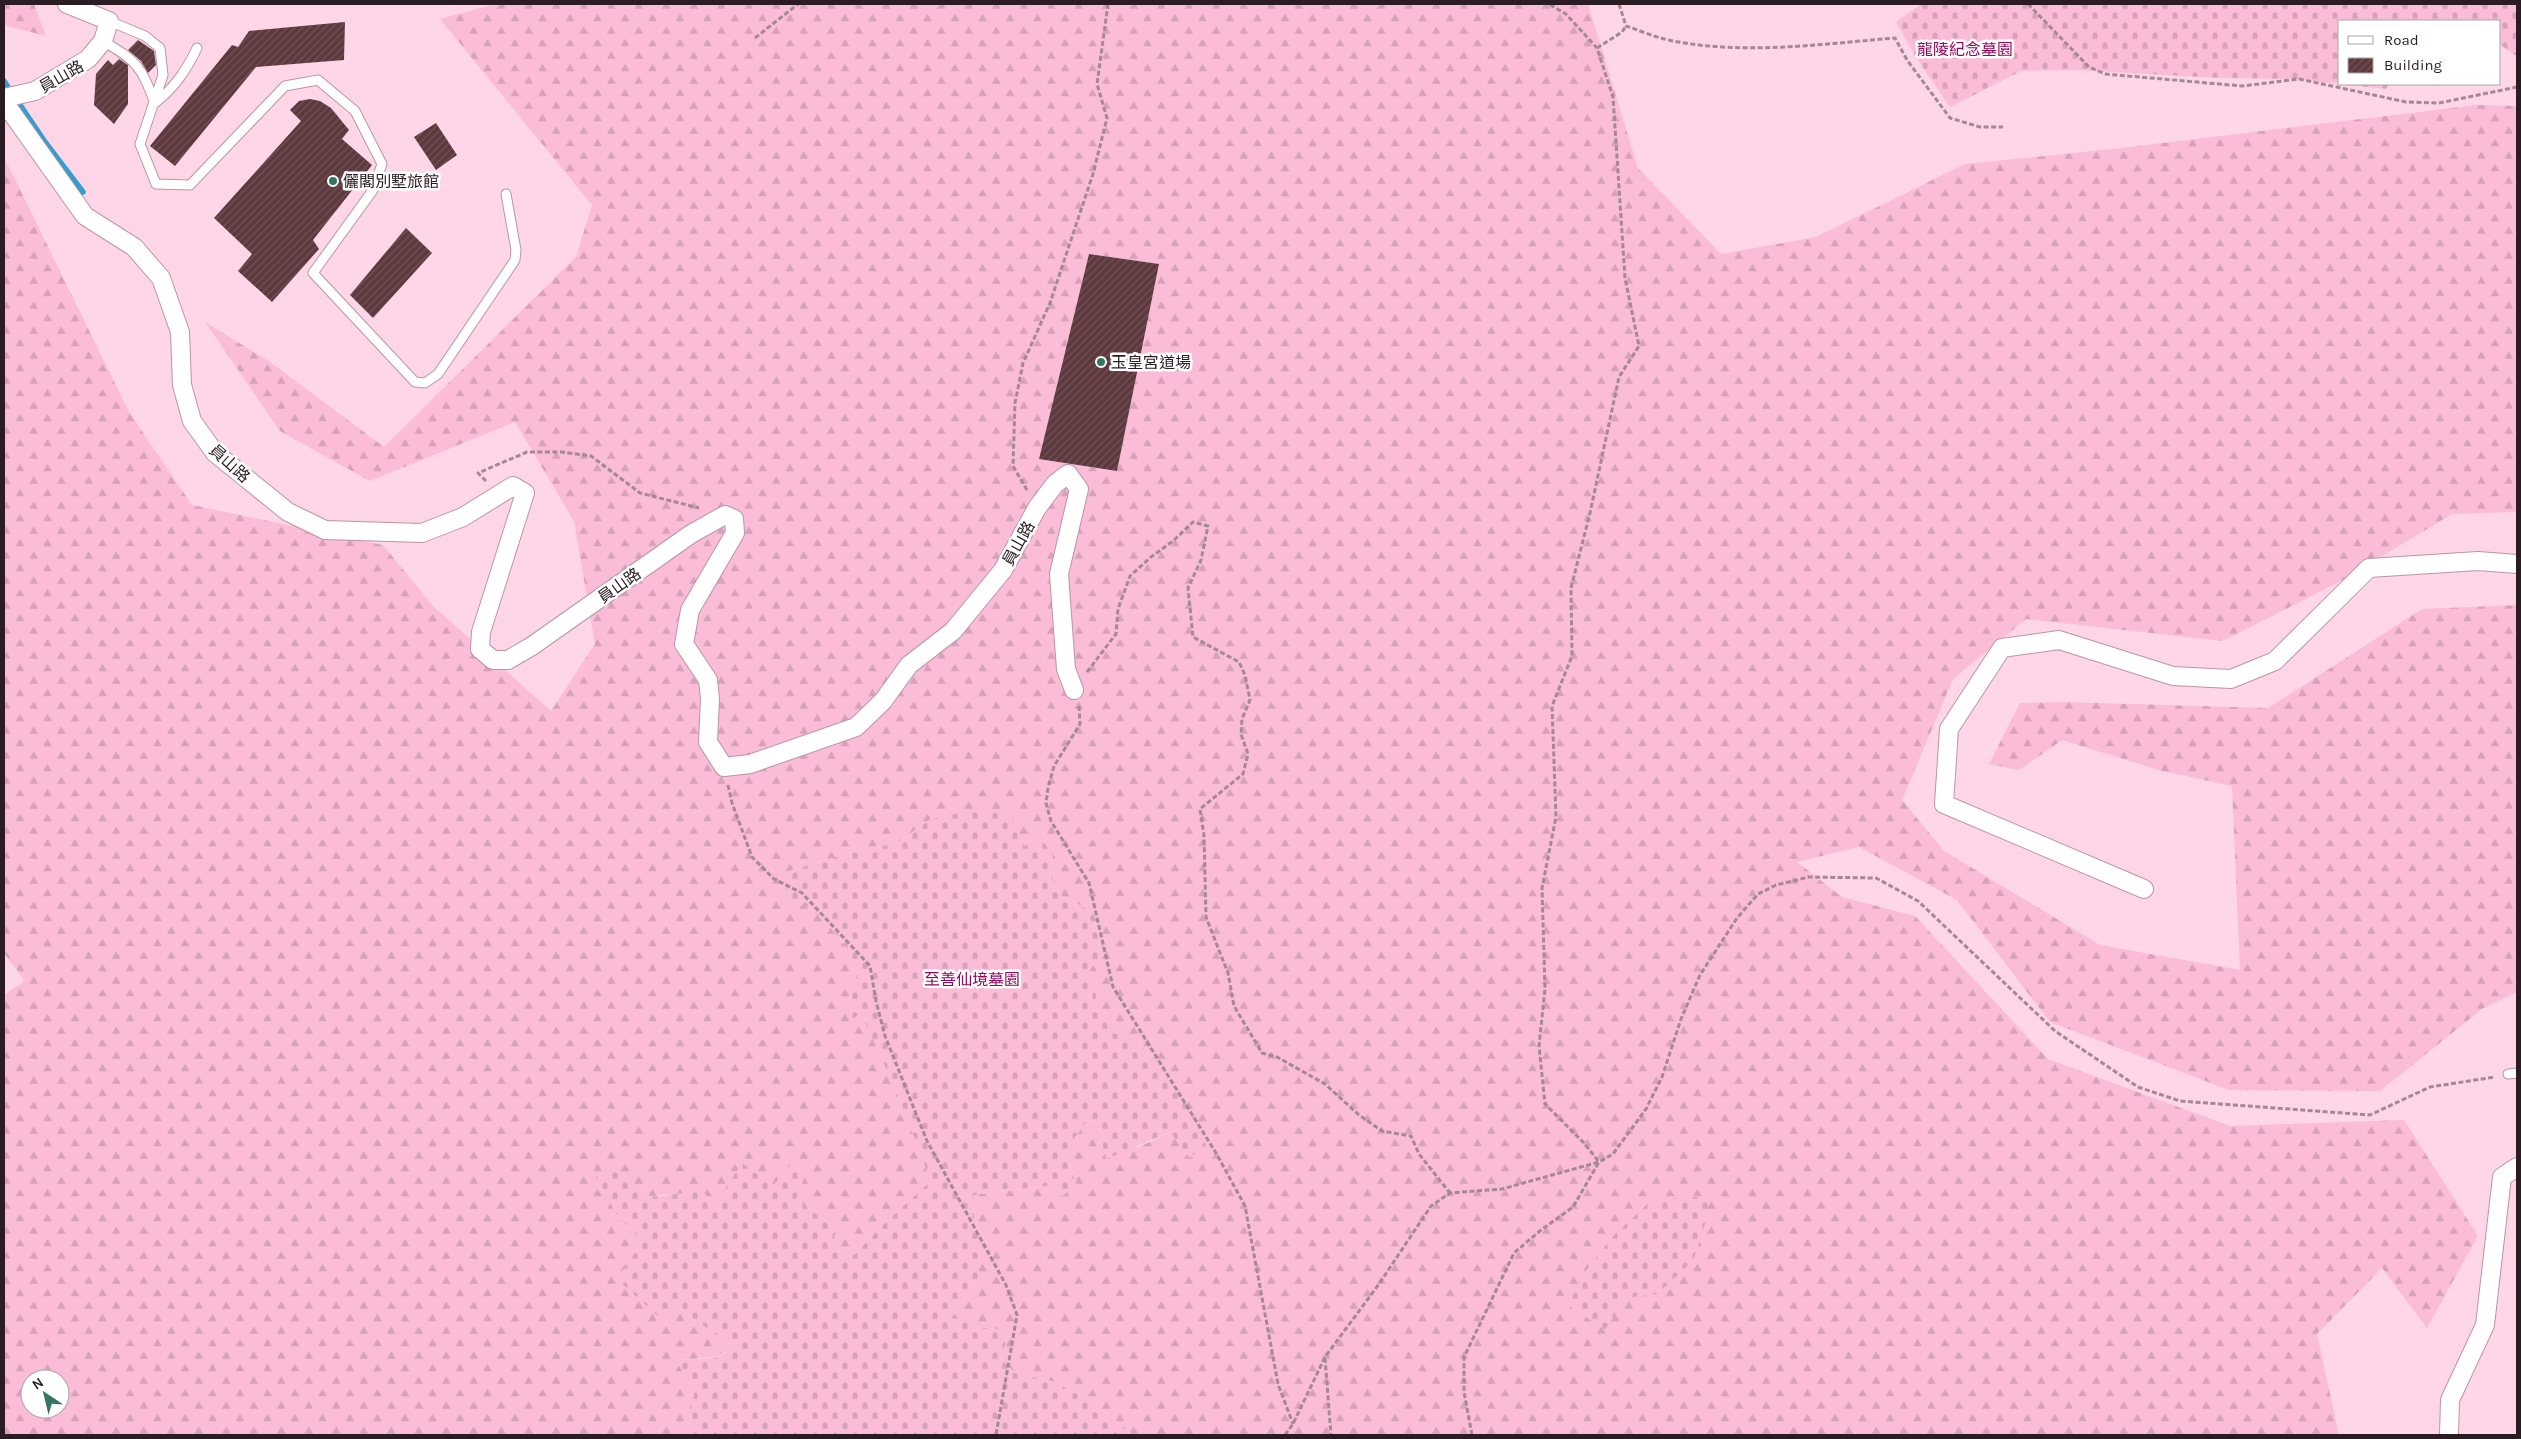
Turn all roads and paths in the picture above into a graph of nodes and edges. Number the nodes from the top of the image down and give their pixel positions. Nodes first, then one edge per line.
1 (67, 4) edge
2 (798, 4) edge
3 (1108, 4) edge
4 (1549, 4) edge
5 (1619, 4) edge
6 (2028, 4) edge
7 (109, 21) junction
8 (1626, 26) junction
9 (755, 38) dead end
10 (103, 41) junction
11 (197, 48) dead end
12 (1597, 48) junction
13 (2517, 87) edge
14 (4, 100) edge
15 (155, 103) junction
16 (2003, 127) dead end
17 (506, 194) dead end
18 (498, 494) junction
19 (1037, 508) junction
20 (725, 515) junction
21 (2517, 564) edge
22 (1074, 690) junction
23 (724, 767) junction
24 (2144, 889) dead end
25 (2517, 1073) edge
26 (2508, 1074) joint
27 (1599, 1162) junction
28 (2517, 1167) edge
29 (1450, 1193) junction
30 (1324, 1357) junction
31 (1293, 1424) junction
32 (996, 1435) edge
33 (1285, 1435) edge
34 (1331, 1435) edge
35 (1472, 1435) edge
36 (2449, 1435) edge

1 - 7 street
2 - 9 path
3 - 19 path
4 - 12 path
5 - 8 path
6 - 13 path
7 - 10 street, 員山路
7 - 15 lane
8 - 12 path
8 - 16 path
10 - 14 street, 員山路
10 - 15 lane
11 - 15 lane
12 - 27 path
14 - 18 street, 員山路
15 - 17 lane
18 - 20 path
18 - 20 street, 員山路
19 - 22 street, 員山路
19 - 23 street, 員山路
20 - 23 street
21 - 24 street
22 - 29 path
22 - 31 path
23 - 32 path
25 - 26 lane
26 - 27 path
27 - 29 path
27 - 35 path
28 - 36 street
29 - 30 path
30 - 31 path
30 - 34 path
31 - 33 path

